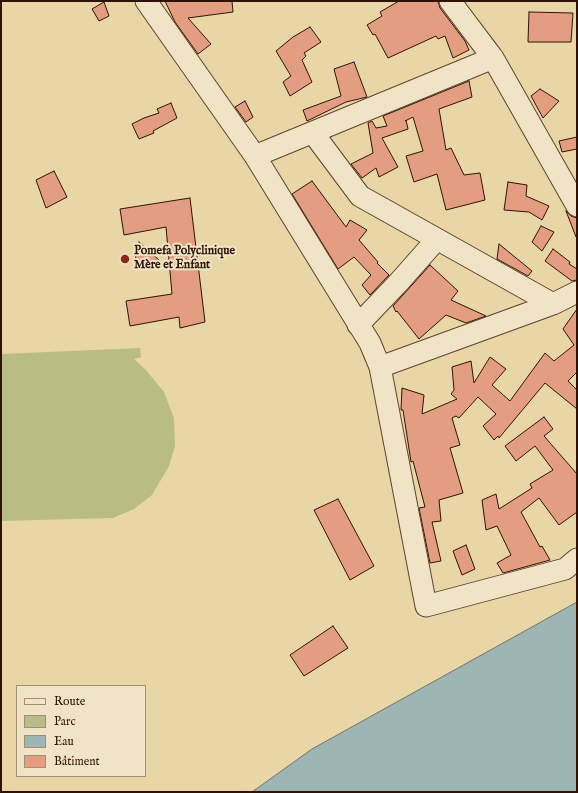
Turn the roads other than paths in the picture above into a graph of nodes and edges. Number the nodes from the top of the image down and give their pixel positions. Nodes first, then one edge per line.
1 (146, 1) edge
2 (450, 1) edge
3 (493, 58) junction
4 (313, 133) junction
5 (255, 156) junction
6 (577, 206) edge
7 (437, 239) junction
8 (577, 292) edge
9 (553, 304) junction
10 (358, 325) junction
11 (380, 367) junction
12 (577, 559) edge

1 - 5 street
2 - 3 street
3 - 4 street
3 - 6 street
4 - 5 street
4 - 7 street
5 - 10 street
7 - 9 street
7 - 10 street
8 - 9 street
9 - 11 street
10 - 11 street
11 - 12 street

